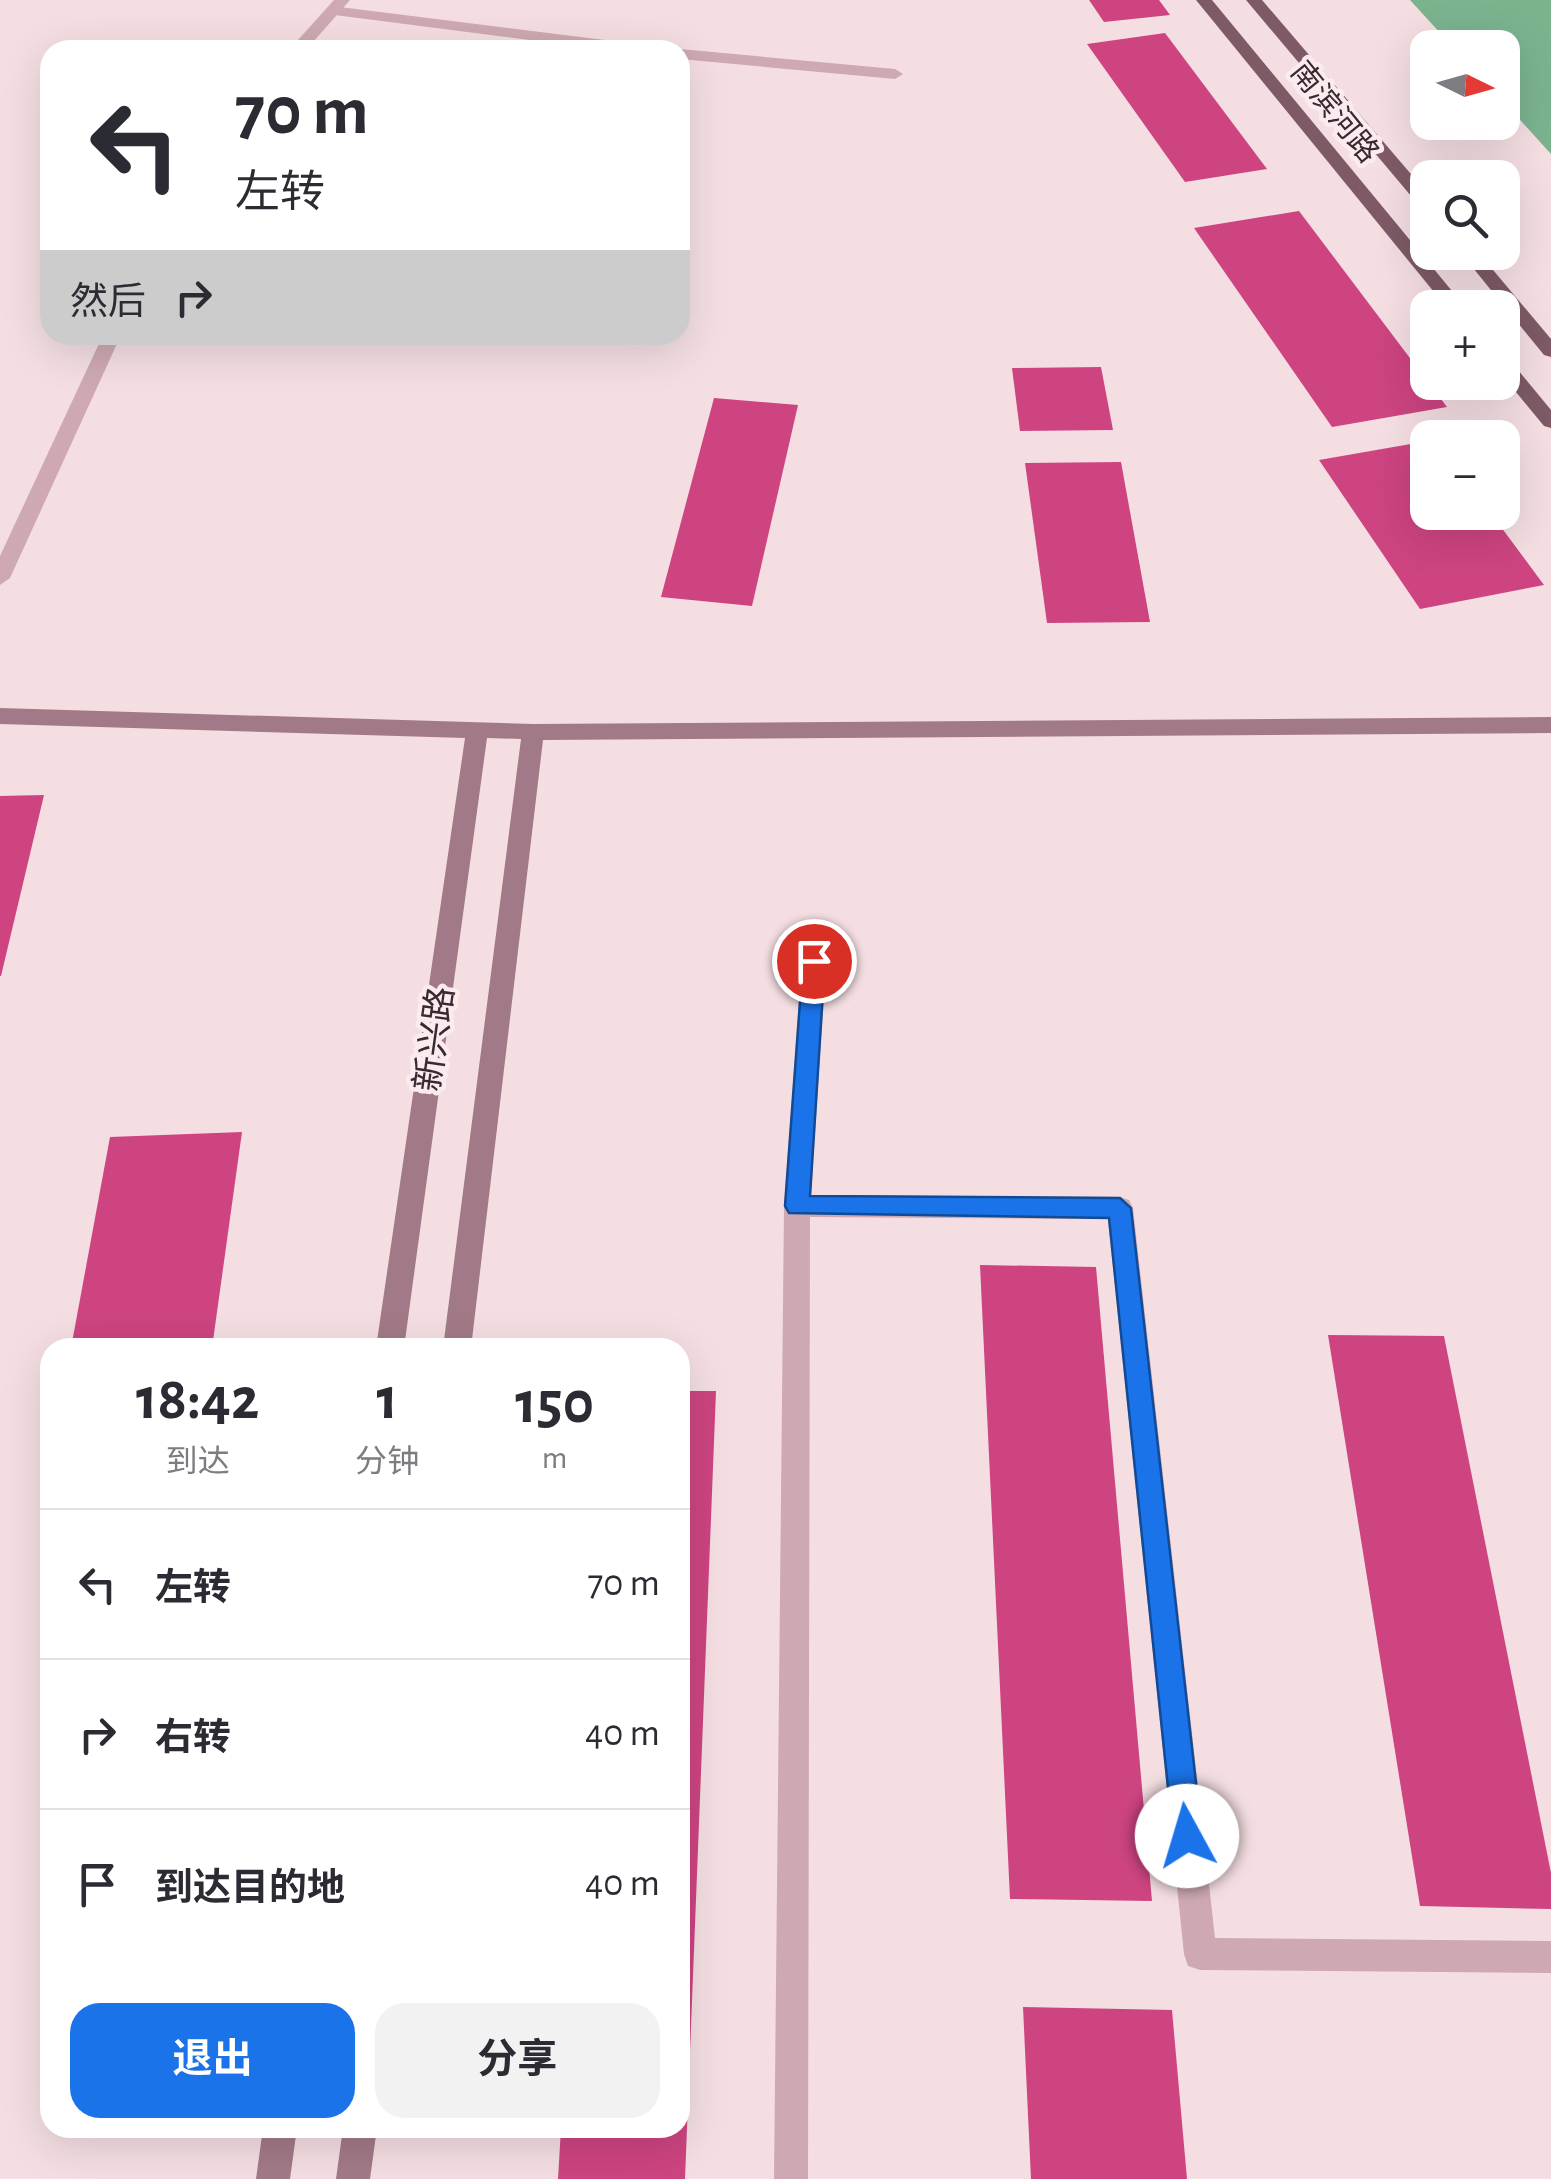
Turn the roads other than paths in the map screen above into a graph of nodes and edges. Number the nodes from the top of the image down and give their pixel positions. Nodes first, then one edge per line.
1 (1204, 0) edge
2 (1254, 0) edge
3 (336, 6) edge
4 (305, 40) edge
5 (575, 40) edge
6 (690, 55) edge
7 (895, 74) dead end
8 (1410, 184) edge
9 (1483, 270) edge
10 (1442, 290) edge
11 (107, 345) edge
12 (1551, 351) edge
13 (1520, 385) edge
14 (1551, 422) edge
15 (0, 578) edge
16 (0, 716) edge
17 (1551, 724) edge
18 (478, 731) junction
19 (533, 732) junction
20 (814, 961) dead end
21 (797, 1206) junction
22 (391, 1338) edge
23 (458, 1338) edge
24 (1551, 1957) edge
25 (279, 2138) edge
26 (359, 2138) edge
27 (273, 2179) edge
28 (353, 2179) edge
29 (791, 2179) edge

1 - 10 main road, 南滨河路
2 - 8 main road, 南滨河路
3 - 4 street
3 - 5 street
6 - 7 street
9 - 12 main road
11 - 15 street
13 - 14 main road
16 - 18 main road
17 - 19 main road
18 - 19 main road
18 - 22 main road, 新兴路
19 - 23 main road, 新兴路
20 - 21 street
21 - 24 street
21 - 29 street
25 - 27 main road
26 - 28 main road

